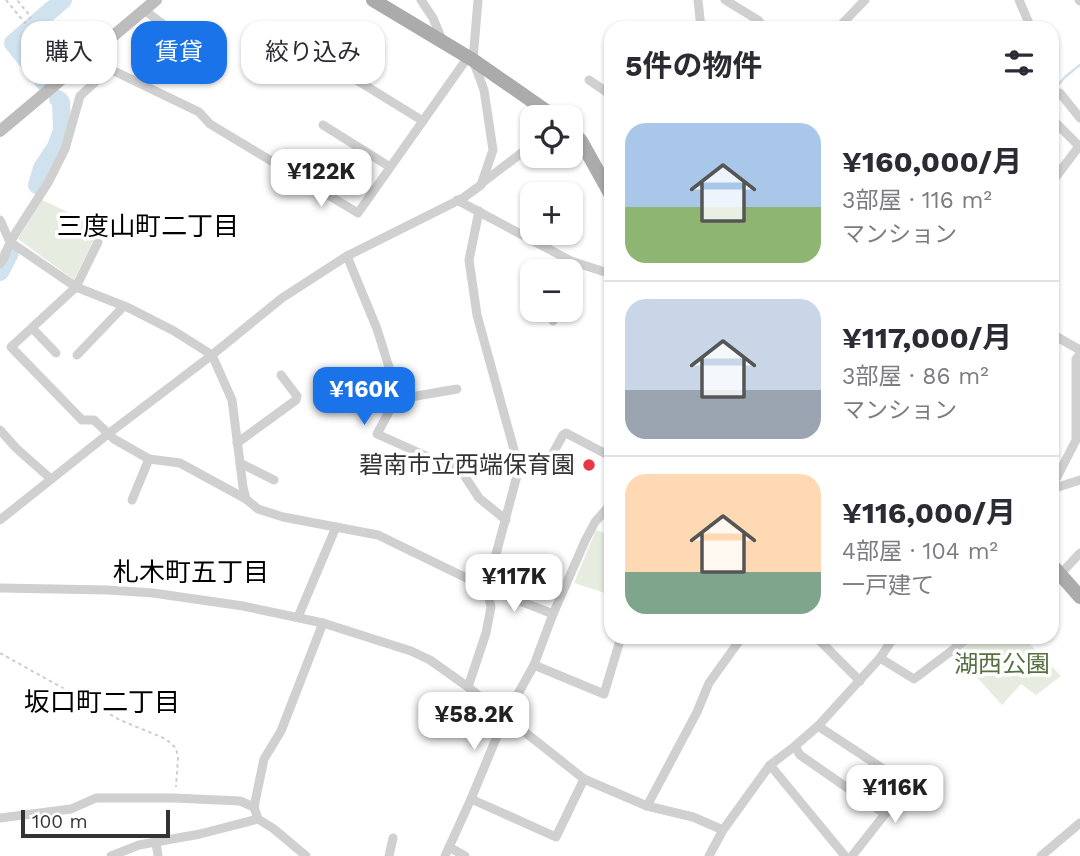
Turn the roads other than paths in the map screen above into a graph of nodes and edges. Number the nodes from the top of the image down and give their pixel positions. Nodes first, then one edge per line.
1 (156, 0) edge
2 (373, 0) edge
3 (421, 0) edge
4 (478, 0) edge
5 (698, 0) edge
6 (725, 0) edge
7 (865, 0) edge
8 (1019, 0) edge
9 (144, 10) junction
10 (159, 21) edge
11 (700, 21) edge
12 (759, 21) edge
13 (845, 21) edge
14 (1028, 21) edge
15 (443, 41) junction
16 (470, 58) junction
17 (589, 80) dead end
18 (363, 84) edge
19 (604, 90) edge
20 (1060, 93) dead end
21 (538, 105) edge
22 (1080, 118) edge
23 (423, 121) junction
24 (323, 125) dead end
25 (1059, 126) edge
26 (0, 131) edge
27 (583, 146) edge
28 (1080, 146) edge
29 (520, 154) edge
30 (390, 167) junction
31 (1059, 173) edge
32 (604, 183) edge
33 (481, 184) junction
34 (457, 200) junction
35 (479, 211) junction
36 (0, 220) edge
37 (9, 242) junction
38 (98, 242) dead end
39 (347, 256) junction
40 (566, 259) edge
41 (0, 264) edge
42 (583, 265) edge
43 (604, 272) edge
44 (76, 287) junction
45 (124, 306) junction
46 (33, 329) junction
47 (1059, 338) edge
48 (1080, 352) edge
49 (57, 353) dead end
50 (77, 355) dead end
51 (212, 355) junction
52 (281, 375) dead end
53 (457, 389) dead end
54 (399, 399) junction
55 (0, 430) edge
56 (108, 434) junction
57 (237, 443) junction
58 (604, 453) edge
59 (149, 459) junction
60 (240, 463) junction
61 (519, 468) junction
62 (1059, 474) edge
63 (51, 479) junction
64 (274, 480) dead end
65 (1080, 480) edge
66 (1059, 486) edge
67 (246, 499) junction
68 (132, 500) dead end
69 (604, 512) edge
70 (1, 518) edge
71 (506, 520) junction
72 (336, 527) junction
73 (1080, 552) edge
74 (1059, 571) edge
75 (1059, 579) edge
76 (0, 588) edge
77 (487, 588) junction
78 (1080, 597) edge
79 (553, 614) junction
80 (298, 617) junction
81 (323, 623) junction
82 (619, 644) edge
83 (736, 644) edge
84 (823, 644) edge
85 (889, 644) edge
86 (961, 644) edge
87 (880, 658) junction
88 (534, 665) junction
89 (860, 681) junction
90 (468, 687) junction
91 (505, 717) junction
92 (818, 726) junction
93 (795, 746) junction
94 (770, 765) junction
95 (584, 779) junction
96 (923, 780) dead end
97 (914, 789) junction
98 (471, 799) junction
99 (647, 806) junction
100 (254, 807) junction
101 (885, 814) junction
102 (0, 818) edge
103 (258, 819) junction
104 (1080, 822) edge
105 (723, 830) junction
106 (393, 838) dead end
107 (156, 842) junction
108 (447, 851) edge
109 (111, 856) edge
110 (158, 856) edge
111 (306, 856) edge
112 (389, 856) edge
113 (465, 856) edge
114 (709, 856) edge
115 (845, 856) edge
116 (852, 856) edge
117 (1041, 856) edge

1 - 9 main road
2 - 15 main road
3 - 15 street
4 - 16 street
5 - 11 street
6 - 12 street
7 - 13 street
8 - 14 street
9 - 10 street
9 - 26 main road
15 - 16 main road
16 - 21 main road
16 - 23 street
16 - 33 street
17 - 19 street
18 - 23 street
20 - 22 street
23 - 30 street
24 - 30 street
25 - 28 street
27 - 32 main road
28 - 31 street
29 - 33 street
30 - 37 street
33 - 34 street
34 - 35 street
34 - 39 street
35 - 40 street
35 - 61 street
36 - 37 street
37 - 41 street
37 - 44 street
38 - 44 street
39 - 51 street
39 - 54 street
42 - 43 street
44 - 45 street
44 - 46 street
45 - 50 street
45 - 51 street
46 - 49 street
46 - 56 street
47 - 48 street
48 - 62 street
51 - 56 street
51 - 57 street
52 - 57 street
53 - 54 street
54 - 71 street
55 - 63 street
56 - 59 street
56 - 63 street
57 - 60 street
58 - 61 street
59 - 67 street
59 - 68 street
60 - 64 street
60 - 67 street
61 - 71 street
63 - 70 street
65 - 66 street
67 - 72 street
69 - 79 street
71 - 77 street
72 - 77 street
72 - 80 street
73 - 74 street
75 - 78 main road
76 - 80 street
77 - 79 street
77 - 90 street
79 - 88 street
80 - 81 street
81 - 90 street
81 - 100 street
82 - 88 street
83 - 99 street
84 - 89 street
85 - 87 street
86 - 87 street
87 - 89 street
88 - 91 street
89 - 92 street
90 - 91 street
91 - 95 street
91 - 98 street
92 - 93 street
92 - 97 street
93 - 94 street
93 - 101 street
94 - 105 street
94 - 115 street
95 - 98 street
95 - 99 street
96 - 97 street
97 - 101 street
98 - 108 street
99 - 105 street
100 - 102 street
100 - 103 street
101 - 116 street
103 - 107 street
103 - 111 street
104 - 117 street
105 - 114 street
106 - 112 street
107 - 109 street
107 - 110 street
108 - 113 street

